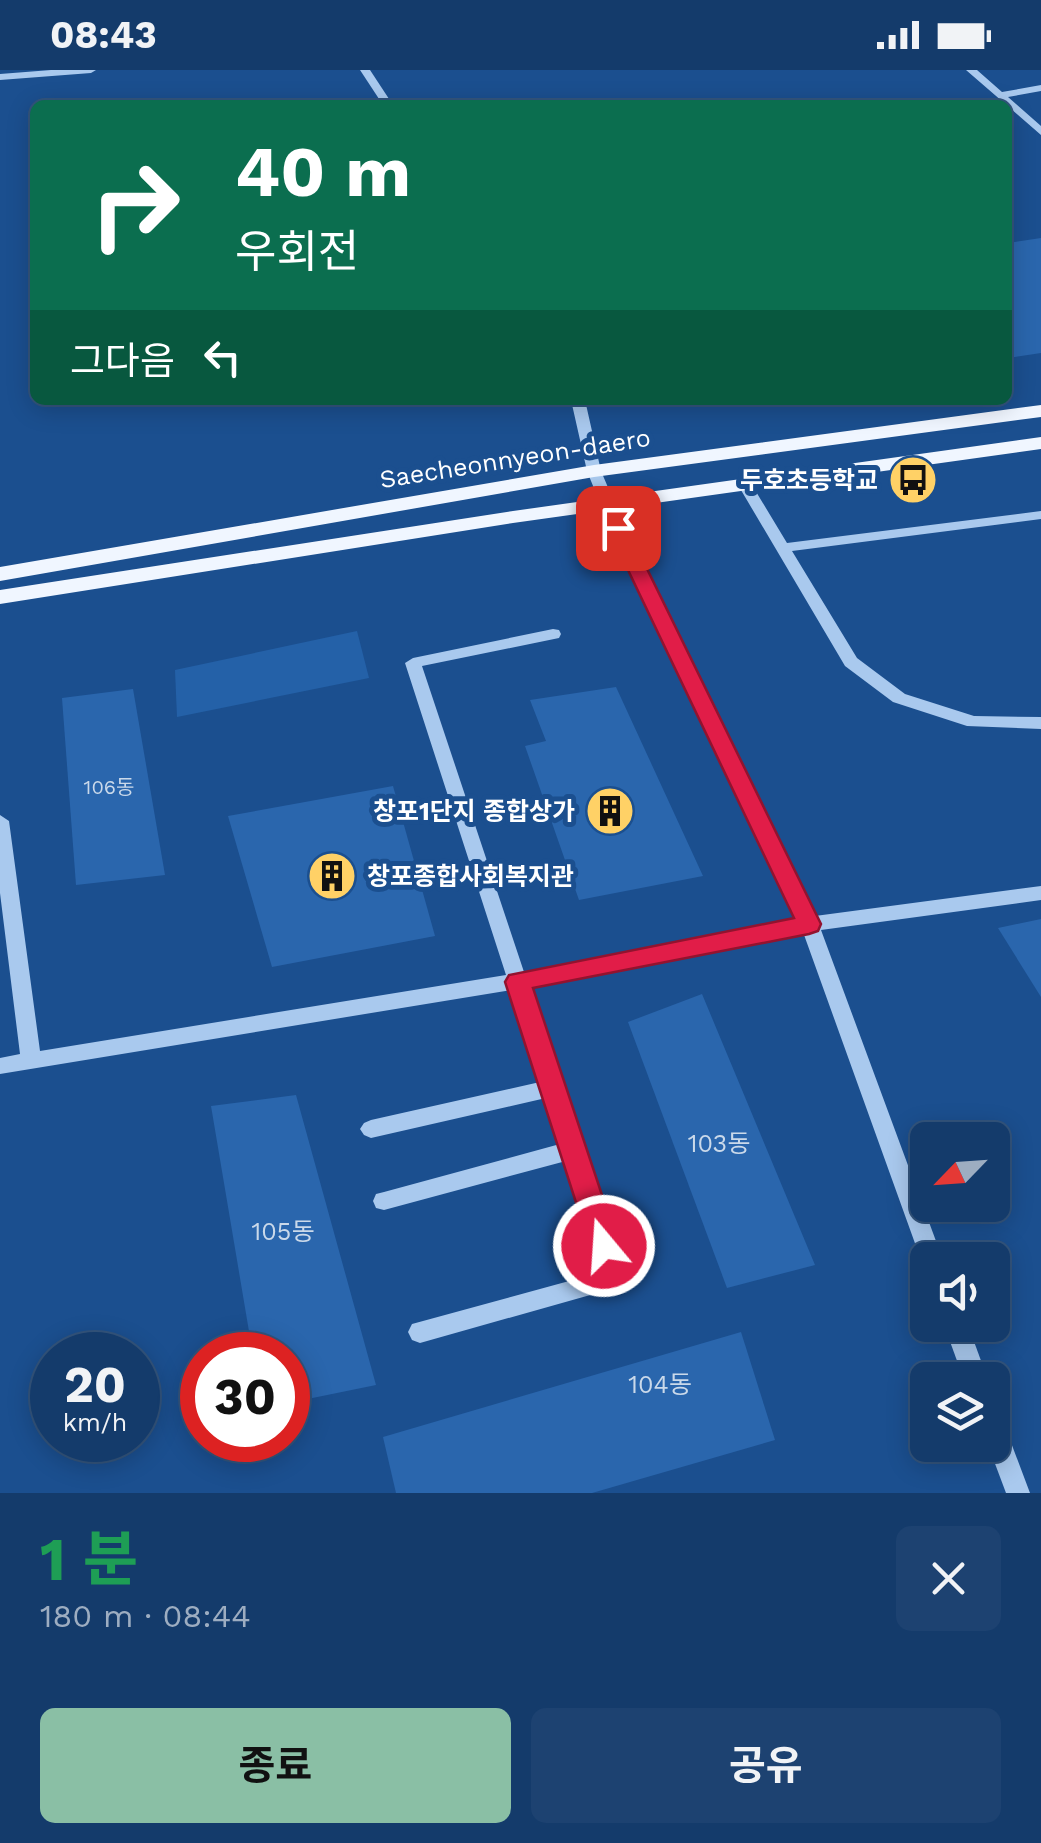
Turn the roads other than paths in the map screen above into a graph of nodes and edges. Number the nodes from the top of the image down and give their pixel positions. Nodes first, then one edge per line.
1 (91, 70) edge
2 (365, 70) edge
3 (970, 70) edge
4 (0, 77) edge
5 (1041, 88) edge
6 (1000, 95) junction
7 (385, 100) edge
8 (1006, 100) edge
9 (1012, 106) edge
10 (1041, 132) edge
11 (579, 405) edge
12 (1041, 411) edge
13 (1041, 443) edge
14 (594, 472) junction
15 (745, 485) junction
16 (607, 504) junction
17 (1041, 516) edge
18 (782, 548) junction
19 (0, 574) edge
20 (0, 597) edge
21 (553, 634) dead end
22 (1041, 723) edge
23 (0, 821) edge
24 (1041, 893) edge
25 (809, 924) junction
26 (518, 982) junction
27 (31, 1060) junction
28 (0, 1066) edge
29 (553, 1088) junction
30 (370, 1129) dead end
31 (573, 1150) junction
32 (384, 1201) dead end
33 (925, 1242) edge
34 (420, 1332) dead end
35 (1006, 1462) edge
36 (1018, 1493) edge

1 - 4 street
2 - 7 street
3 - 6 street
5 - 6 street
6 - 8 street
9 - 10 street
11 - 14 street
12 - 14 main road, Saecheonnyeon-daero
13 - 15 main road
14 - 16 street
14 - 19 main road, Saecheonnyeon-daero
15 - 16 main road
15 - 18 street
16 - 20 main road
16 - 25 street
17 - 18 street
18 - 22 street
21 - 26 street
23 - 27 street
24 - 25 street
25 - 26 street
25 - 33 street
26 - 27 street
26 - 29 street
27 - 28 street
29 - 30 street
29 - 31 street
31 - 32 street
31 - 34 street
35 - 36 street

